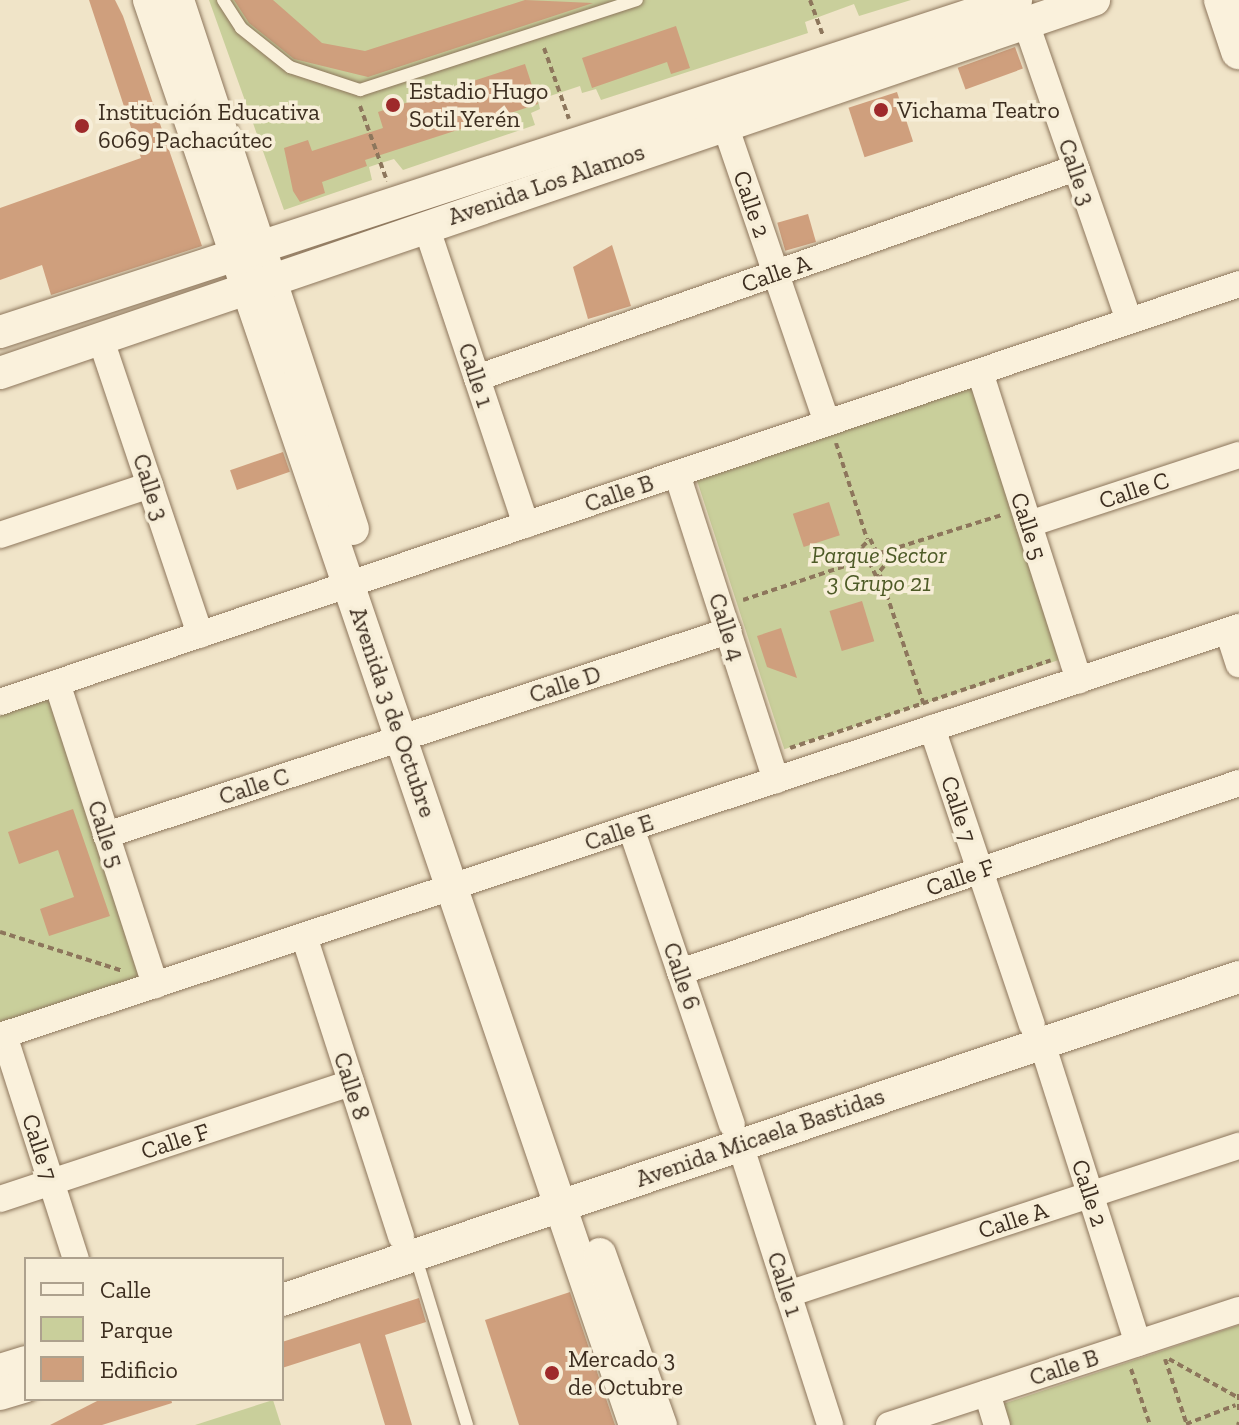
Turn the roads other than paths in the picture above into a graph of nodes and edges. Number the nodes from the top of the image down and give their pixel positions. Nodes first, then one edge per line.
1 (149, 0) edge
2 (178, 0) edge
3 (223, 0) edge
4 (637, 0) edge
5 (1094, 0) edge
6 (1222, 0) edge
7 (1009, 15) edge
8 (1239, 51) edge
9 (724, 122) junction
10 (1076, 168) junction
11 (426, 226) junction
12 (246, 249) junction
13 (776, 273) junction
14 (1239, 284) edge
15 (258, 285) junction
16 (1129, 321) junction
17 (0, 332) edge
18 (101, 340) junction
19 (980, 372) junction
20 (0, 373) edge
21 (477, 378) junction
22 (828, 423) junction
23 (1239, 455) edge
24 (677, 474) junction
25 (150, 485) junction
26 (1026, 516) junction
27 (526, 525) junction
28 (0, 535) edge
29 (360, 581) junction
30 (733, 609) junction
31 (1234, 629) edge
32 (200, 635) junction
33 (1239, 664) edge
34 (1079, 680) junction
35 (57, 683) junction
36 (0, 702) edge
37 (932, 728) junction
38 (411, 735) junction
39 (776, 780) junction
40 (1239, 783) edge
41 (631, 828) junction
42 (106, 835) junction
43 (980, 870) junction
44 (462, 884) junction
45 (304, 936) junction
46 (1239, 955) edge
47 (680, 972) junction
48 (1239, 977) edge
49 (147, 980) junction
50 (1037, 1034) junction
51 (2, 1036) edge
52 (351, 1083) junction
53 (736, 1134) junction
54 (1239, 1146) edge
55 (51, 1182) junction
56 (567, 1192) junction
57 (1091, 1195) junction
58 (0, 1199) edge
59 (408, 1246) junction
60 (75, 1257) edge
61 (284, 1276) edge
62 (788, 1294) junction
63 (284, 1299) edge
64 (1239, 1310) edge
65 (1146, 1345) junction
66 (24, 1363) edge
67 (0, 1370) edge
68 (24, 1387) edge
69 (987, 1393) junction
70 (0, 1394) edge
71 (467, 1425) edge
72 (635, 1425) edge
73 (661, 1425) edge
74 (830, 1425) edge
75 (889, 1425) edge
76 (997, 1425) edge

1 - 12 street, Avenida 3 de Octubre
2 - 12 street, Avenida 3 de Octubre
3 - 4 lane
5 - 7 street, Avenida Los Alamos
6 - 8 main road
7 - 9 street, Avenida Los Alamos
7 - 10 street, Calle 3
7 - 12 street, Avenida Los Alamos
9 - 11 street, Avenida Los Alamos
9 - 13 street, Calle 2
10 - 13 street, Calle A
10 - 16 street, Calle 3
11 - 15 street, Avenida Los Alamos
11 - 21 street, Calle 1
12 - 15 street, Avenida 3 de Octubre
12 - 17 street, Avenida Los Alamos
13 - 21 street, Calle A
13 - 22 street, Calle 2
14 - 16 street, Calle B
15 - 18 street, Avenida Los Alamos
15 - 29 street, Avenida 3 de Octubre
16 - 19 street, Calle B
18 - 20 street, Avenida Los Alamos
18 - 25 street, Calle 3
19 - 22 street, Calle B
19 - 26 street, Calle 5
21 - 27 street, Calle 1
22 - 24 street, Calle B
23 - 26 street, Calle C
24 - 27 street, Calle B
24 - 30 street, Calle 4
25 - 28 street
25 - 32 street, Calle 3
26 - 34 street, Calle 5
27 - 29 street, Calle B
29 - 32 street, Calle B
29 - 38 street, Avenida 3 de Octubre
30 - 38 street, Calle D
30 - 39 street, Calle 4
31 - 33 street
31 - 34 street, Calle E
32 - 35 street, Calle B
34 - 37 street, Calle E
35 - 36 street, Calle B
35 - 42 street, Calle 5
37 - 39 street, Calle E
37 - 43 street, Calle 7
38 - 42 street, Calle C
38 - 44 street, Avenida 3 de Octubre
39 - 41 street, Calle E
40 - 43 street, Calle F
41 - 44 street, Calle E
41 - 47 street, Calle 6
42 - 49 street, Calle 5
43 - 47 street, Calle F
43 - 50 street, Calle 7
44 - 45 street, Calle E
44 - 56 street, Avenida 3 de Octubre
45 - 49 street, Calle E
45 - 52 street, Calle 8
46 - 50 street, Avenida Micaela Bastidas
47 - 53 street, Calle 6
48 - 50 street, Avenida Micaela Bastidas
49 - 51 street, Calle E
50 - 53 street, Avenida Micaela Bastidas
50 - 57 street, Calle 2
51 - 55 street, Calle 7
52 - 55 street, Calle F
52 - 59 street, Calle 8
53 - 56 street, Avenida Micaela Bastidas
53 - 62 street, Calle 1
54 - 57 street, Calle A
55 - 58 street, Calle F
55 - 60 street, Calle 7
56 - 59 street, Avenida Micaela Bastidas
56 - 72 street, Avenida 3 de Octubre
56 - 73 street, Avenida 3 de Octubre
57 - 62 street, Calle A
57 - 65 street, Calle 2
59 - 61 street, Avenida Micaela Bastidas
59 - 63 street, Avenida Micaela Bastidas
59 - 71 lane
62 - 74 street, Calle 1
64 - 65 street, Calle B
65 - 69 street, Calle B
66 - 67 street
68 - 70 street
69 - 75 street, Calle B
69 - 76 street

